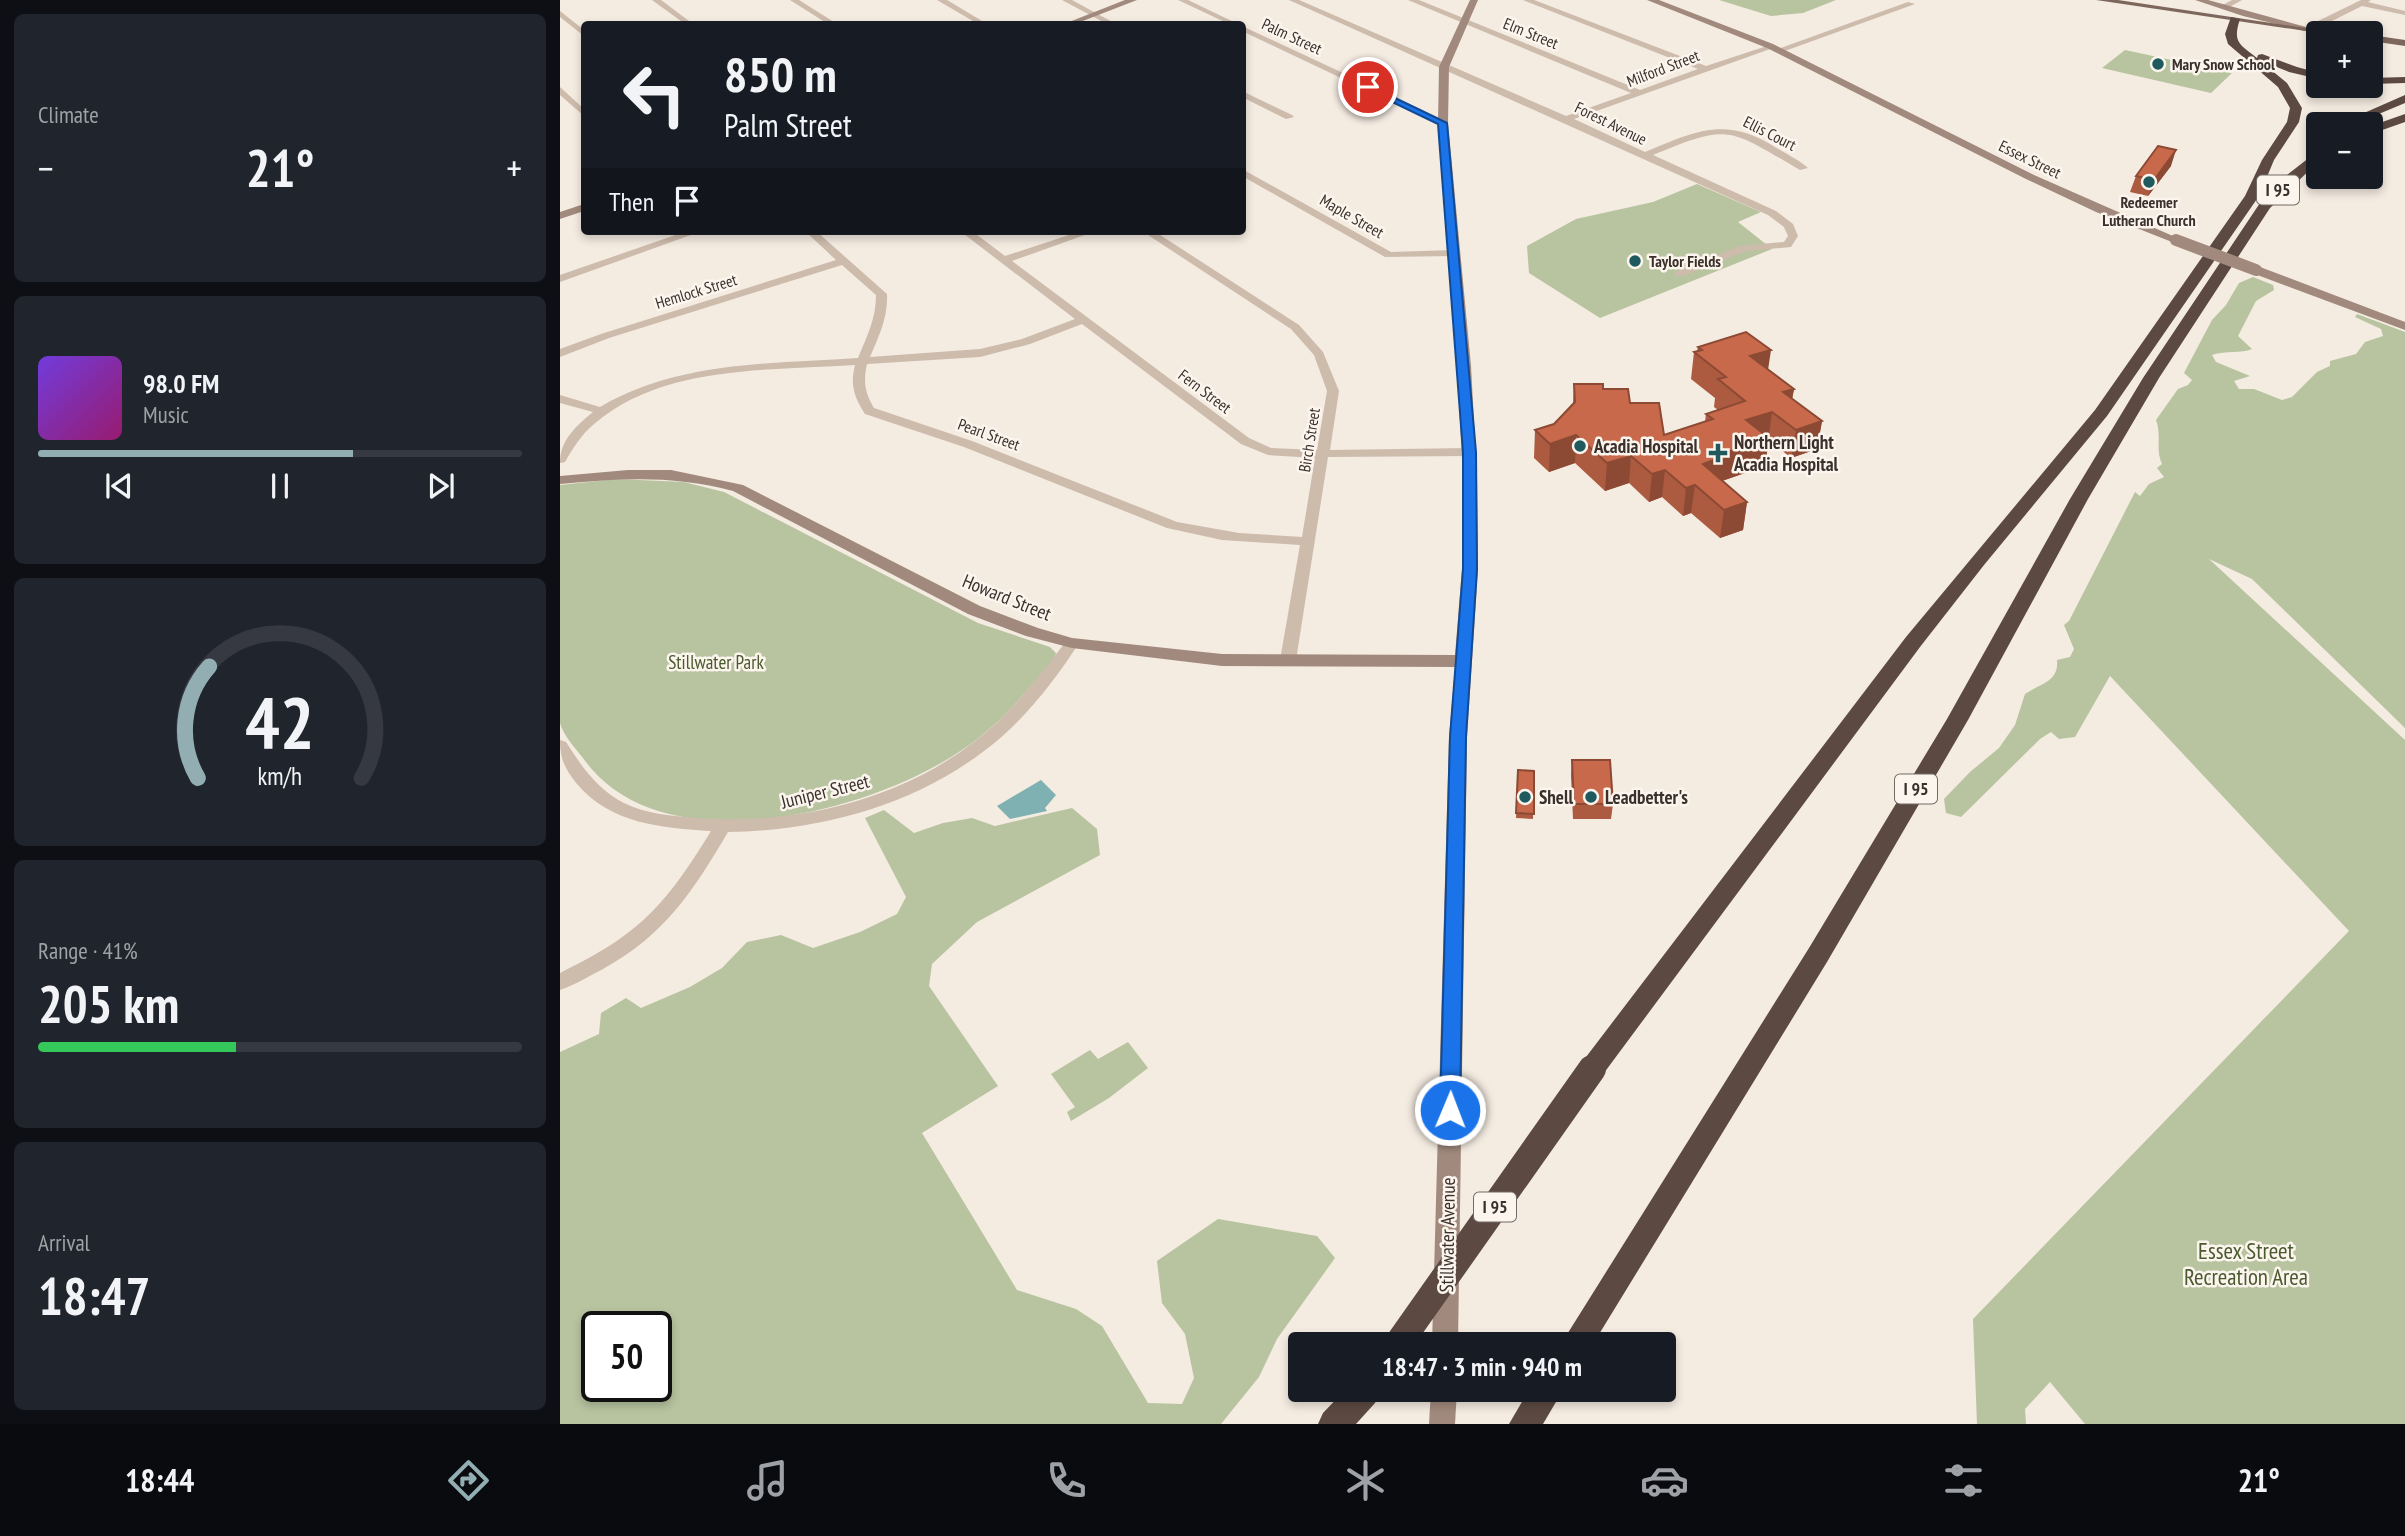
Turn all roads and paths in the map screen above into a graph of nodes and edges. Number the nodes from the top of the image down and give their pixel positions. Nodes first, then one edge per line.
1 (656, 0) edge
2 (794, 0) edge
3 (941, 0) edge
4 (1066, 0) edge
5 (1133, 0) edge
6 (1182, 0) edge
7 (1293, 0) edge
8 (1412, 0) edge
9 (1474, 0) edge
10 (1527, 0) edge
11 (1651, 0) edge
12 (2100, 0) edge
13 (2199, 0) edge
14 (2364, 1) edge
15 (1911, 4) dead end
16 (2223, 7) junction
17 (560, 13) edge
18 (2239, 13) edge
19 (2405, 13) edge
20 (1094, 15) junction
21 (685, 21) edge
22 (828, 21) edge
23 (978, 21) edge
24 (1077, 21) edge
25 (1106, 21) edge
26 (1228, 21) edge
27 (1463, 21) junction
28 (2324, 21) edge
29 (2306, 29) edge
30 (2306, 29) edge
31 (1246, 30) edge
32 (581, 31) edge
33 (2383, 40) edge
34 (2405, 43) edge
35 (1775, 48) junction
36 (1444, 66) junction
37 (1704, 68) junction
38 (2306, 72) edge
39 (2405, 79) edge
40 (2383, 80) edge
41 (560, 90) edge
42 (1640, 93) junction
43 (1246, 95) edge
44 (2405, 99) edge
45 (2405, 107) edge
46 (581, 110) edge
47 (2374, 112) edge
48 (2383, 116) edge
49 (1289, 117) dead end
50 (2405, 118) edge
51 (1566, 119) junction
52 (1443, 123) junction
53 (2383, 126) edge
54 (2306, 151) edge
55 (1643, 156) junction
56 (2306, 165) edge
57 (1803, 168) dead end
58 (1246, 174) edge
59 (2252, 196) junction
60 (581, 208) edge
61 (560, 216) edge
62 (686, 235) edge
63 (814, 235) edge
64 (970, 235) edge
65 (1079, 235) edge
66 (1153, 235) edge
67 (1454, 253) junction
68 (1004, 260) junction
69 (843, 261) junction
70 (1679, 274) dead end
71 (560, 279) edge
72 (1084, 319) junction
73 (2405, 326) edge
74 (560, 353) edge
75 (862, 362) junction
76 (560, 399) edge
77 (602, 411) junction
78 (1469, 452) junction
79 (1324, 453) junction
80 (560, 459) edge
81 (560, 480) edge
82 (1308, 541) junction
83 (1072, 643) junction
84 (1289, 660) junction
85 (1465, 662) junction
86 (560, 746) edge
87 (722, 828) junction
88 (560, 982) edge
89 (1406, 1332) edge
90 (1445, 1332) edge
91 (1584, 1332) edge
92 (1355, 1402) edge
93 (1357, 1402) edge
94 (1443, 1402) edge
95 (1539, 1402) edge
96 (1334, 1424) edge
97 (1340, 1424) edge
98 (1442, 1424) edge
99 (1525, 1424) edge

1 - 21 street
2 - 22 street
3 - 23 street
4 - 20 street
5 - 20 street
6 - 26 street, Palm Street
7 - 36 street, Forest Avenue
8 - 27 street, Elm Street
9 - 27 street, Stillwater Avenue
10 - 37 street
11 - 35 street, Essex Street
12 - 18 main road
13 - 16 street
14 - 19 street
14 - 28 street
15 - 35 street, Milford Street
16 - 18 street
16 - 18 street
17 - 32 street
18 - 29 main road
18 - 30 street
18 - 38 highway
18 - 59 highway
20 - 24 street
20 - 25 street
27 - 36 street, Stillwater Avenue
27 - 42 street, Elm Street
31 - 52 street, Palm Street
33 - 34 main road
35 - 37 street, Milford Street
35 - 73 street, Essex Street, bridge
36 - 51 street, Forest Avenue
36 - 52 street, Stillwater Avenue
37 - 42 street, Milford Street
39 - 40 highway
41 - 46 street
42 - 51 street, Milford Street
43 - 49 street
44 - 47 highway
45 - 48 highway
50 - 53 highway
51 - 55 street, Forest Avenue
52 - 67 street, Stillwater Avenue
54 - 59 highway, I 95
55 - 57 street, Ellis Court
55 - 70 street, Forest Avenue
56 - 91 highway, I 95
58 - 67 street, Maple Street
59 - 89 highway, I 95, bridge
60 - 61 street
62 - 71 street
63 - 69 street, Pearl Street
64 - 68 street, Fern Street
65 - 68 street
66 - 79 street, Birch Street
67 - 78 street, Stillwater Avenue
68 - 72 street, Fern Street
69 - 74 street, Hemlock Street
69 - 75 street, Pearl Street
72 - 75 street
72 - 79 street, Fern Street
75 - 77 street
75 - 82 street, Pearl Street
76 - 77 street
77 - 80 street
78 - 79 street, Fern Street
78 - 85 street, Stillwater Avenue
79 - 82 street, Birch Street
81 - 83 street, Howard Street
82 - 84 street, Birch Street
83 - 84 street, Howard Street
83 - 87 street, Juniper Street
84 - 85 street, Howard Street
85 - 90 street, Stillwater Avenue
86 - 87 street, Juniper Street
87 - 88 street
92 - 96 highway
93 - 97 highway
94 - 98 street
95 - 99 highway

